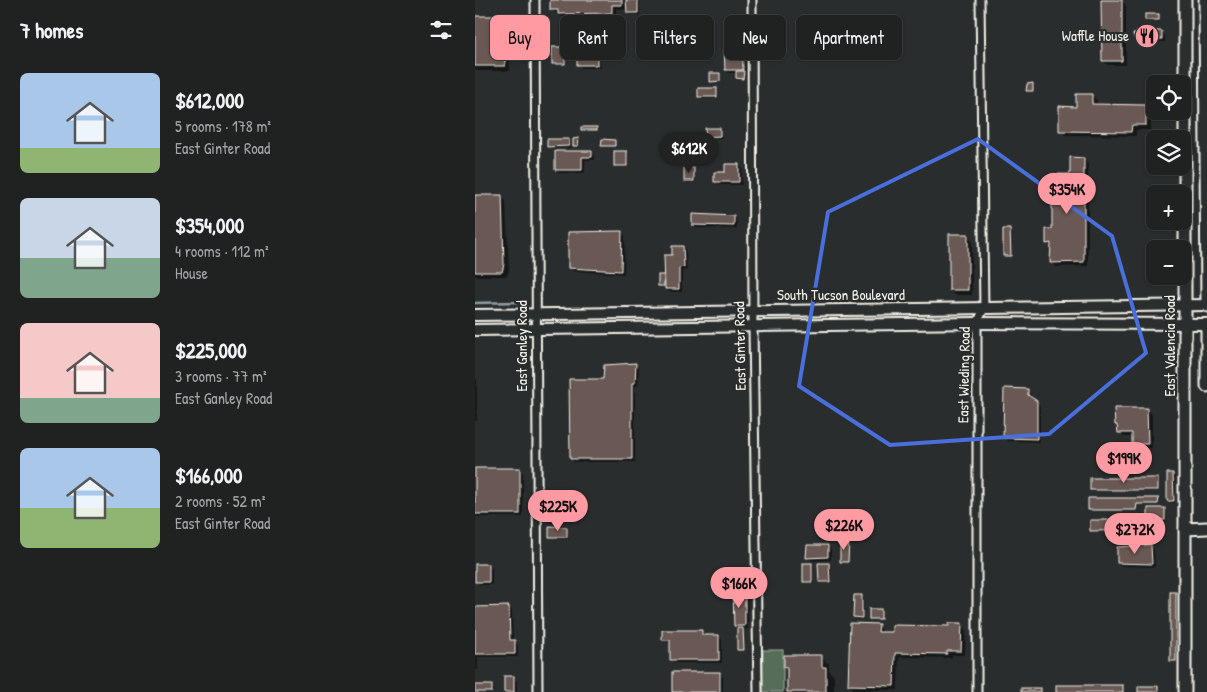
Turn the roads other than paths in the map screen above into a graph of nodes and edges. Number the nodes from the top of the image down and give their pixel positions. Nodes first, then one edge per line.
1 (535, 0) edge
2 (752, 0) edge
3 (980, 0) edge
4 (1185, 0) edge
5 (1205, 0) edge
6 (1185, 75) edge
7 (1191, 79) edge
8 (1205, 80) junction
9 (1185, 120) edge
10 (1185, 305) junction
11 (1207, 306) edge
12 (984, 309) junction
13 (753, 310) junction
14 (535, 314) junction
15 (475, 315) edge
16 (977, 323) junction
17 (1185, 324) junction
18 (1207, 324) edge
19 (753, 326) junction
20 (536, 328) junction
21 (475, 330) edge
22 (1207, 330) edge
23 (1207, 386) edge
24 (1207, 528) edge
25 (1185, 529) junction
26 (538, 692) edge
27 (758, 692) edge
28 (977, 692) edge
29 (1185, 692) edge

1 - 14 street, East Ganley Road
2 - 13 street, East Ginter Road
3 - 12 street, East Wieding Road
4 - 6 main road, East Valencia Road
5 - 8 main road
7 - 8 main road
8 - 11 main road
9 - 10 main road, East Valencia Road
10 - 11 main road, South Tucson Boulevard
10 - 12 main road, South Tucson Boulevard
10 - 17 main road, East Valencia Road
12 - 13 main road, South Tucson Boulevard
12 - 16 street, East Wieding Road
13 - 14 main road, South Tucson Boulevard
13 - 19 street, East Ginter Road
14 - 15 main road, South Tucson Boulevard
14 - 20 street, East Ganley Road
16 - 17 main road, South Tucson Boulevard
16 - 19 main road, South Tucson Boulevard
16 - 28 street, East Wieding Road
17 - 18 main road, South Tucson Boulevard
17 - 25 main road, East Valencia Road
19 - 20 main road, South Tucson Boulevard
19 - 27 street, East Ginter Road
20 - 21 main road, South Tucson Boulevard
20 - 26 street, East Ganley Road
22 - 23 main road
24 - 25 main road
25 - 29 main road, East Valencia Road

